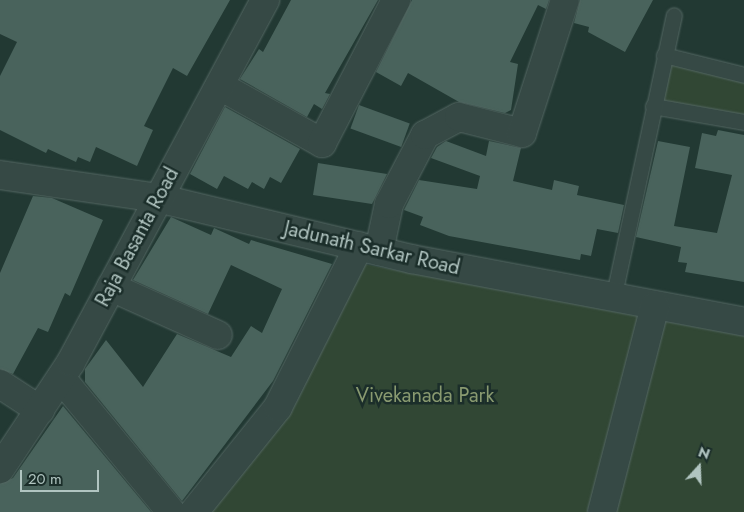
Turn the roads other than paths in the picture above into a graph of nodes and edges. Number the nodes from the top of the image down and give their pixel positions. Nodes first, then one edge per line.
1 (265, 0) edge
2 (396, 0) edge
3 (564, 0) edge
4 (674, 15) dead end
5 (664, 55) junction
6 (744, 74) edge
7 (220, 86) junction
8 (653, 106) junction
9 (744, 122) edge
10 (0, 175) edge
11 (157, 198) junction
12 (369, 248) junction
13 (111, 286) junction
14 (612, 299) junction
15 (655, 306) junction
16 (744, 322) edge
17 (218, 335) dead end
18 (61, 378) junction
19 (0, 384) edge
20 (40, 410) junction
21 (0, 469) edge
22 (171, 512) edge
23 (194, 512) edge
24 (602, 512) edge

1 - 7 street, Raja Basanta Road
2 - 7 street
3 - 12 street
4 - 5 lane
5 - 6 lane
5 - 8 lane
7 - 11 street, Raja Basanta Road
8 - 9 lane
8 - 14 lane
10 - 11 street, Jadunath Sarkar Road
11 - 12 street, Jadunath Sarkar Road
11 - 13 street, Raja Basanta Road
12 - 14 street, Jadunath Sarkar Road
12 - 23 street
13 - 17 street
13 - 18 street, Raja Basanta Road
14 - 15 street, Jadunath Sarkar Road
15 - 16 street, Jadunath Sarkar Road
15 - 24 street
18 - 20 street, Raja Basanta Road
18 - 22 street
19 - 20 street
20 - 21 street, Raja Basanta Road

